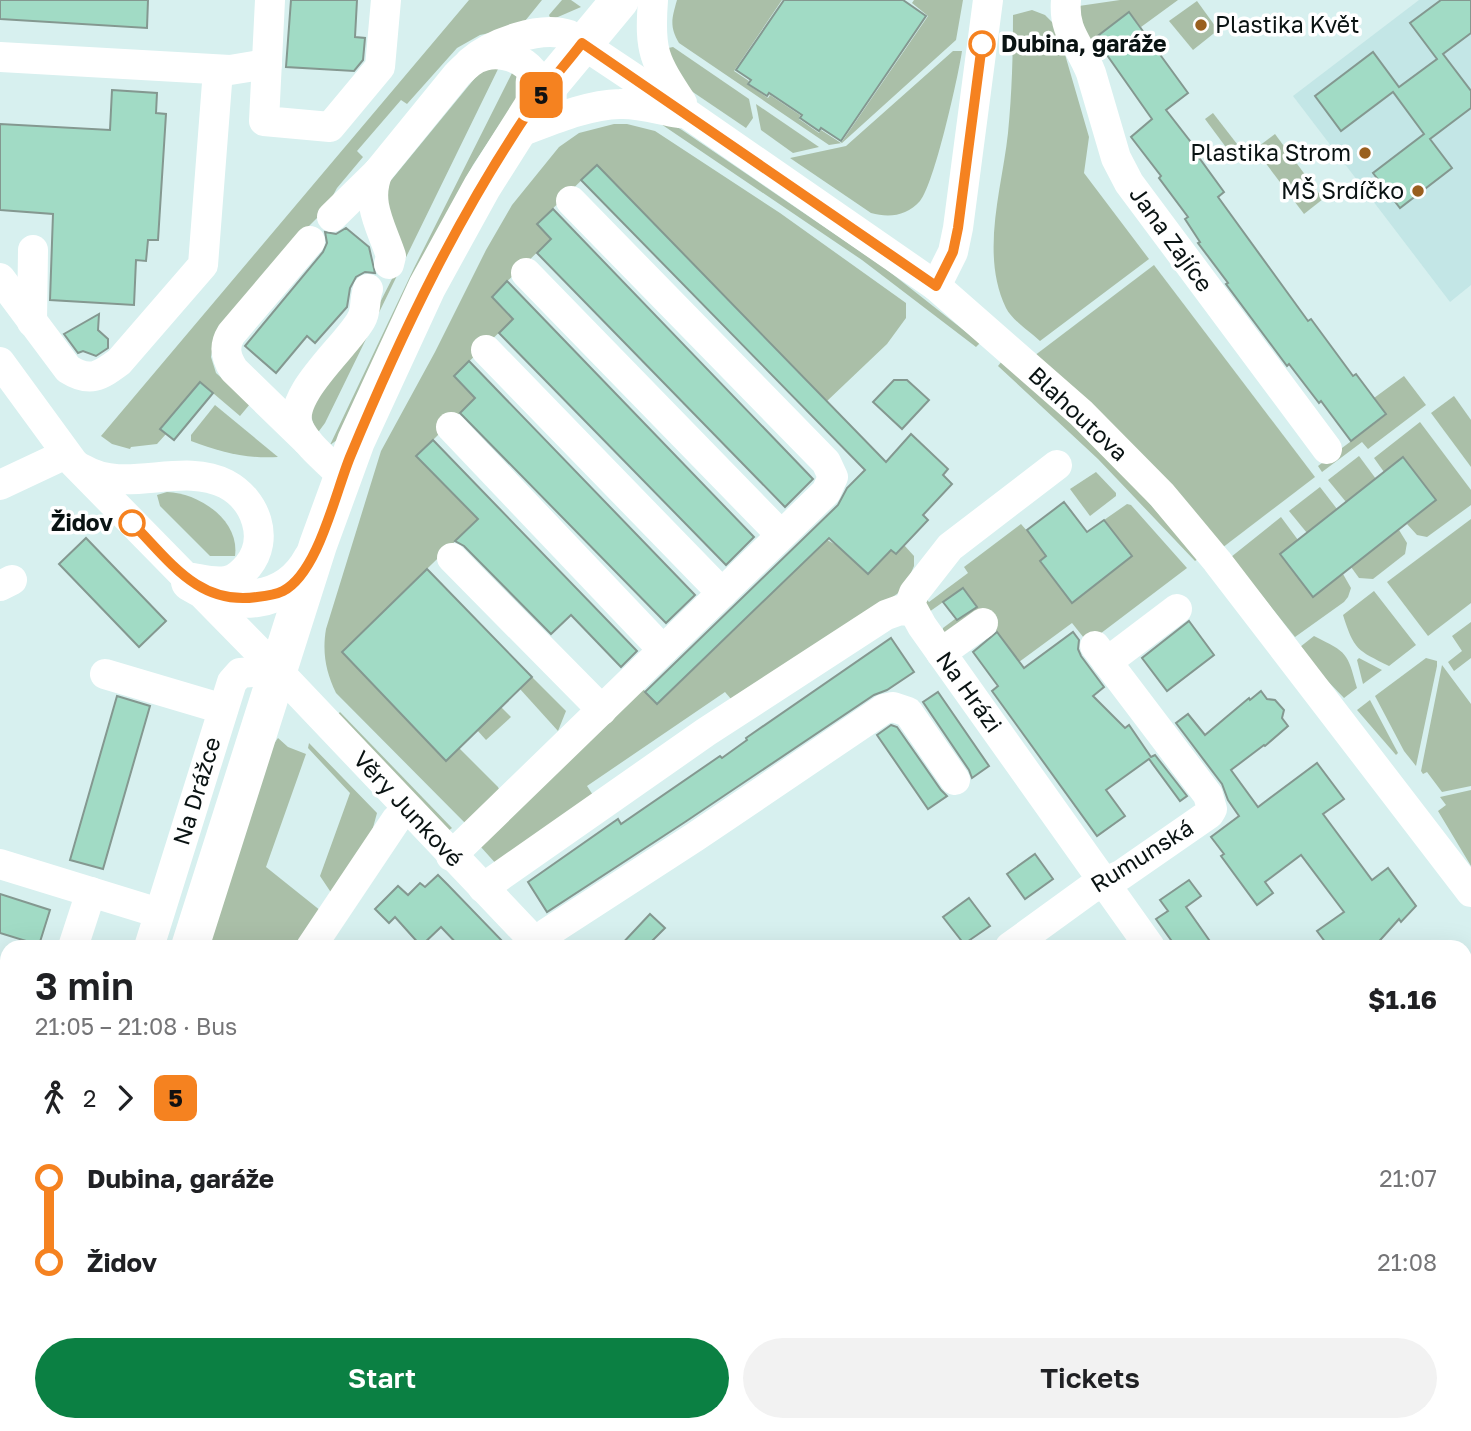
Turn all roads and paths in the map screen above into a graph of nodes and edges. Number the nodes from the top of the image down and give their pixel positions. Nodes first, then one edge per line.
1 (270, 0) edge
2 (386, 0) edge
3 (620, 0) edge
4 (653, 0) edge
5 (988, 0) edge
6 (1057, 2) edge
7 (582, 43) junction
8 (0, 57) edge
9 (470, 62) junction
10 (267, 64) junction
11 (218, 70) junction
12 (537, 100) junction
13 (689, 115) junction
14 (515, 134) junction
15 (378, 172) junction
16 (571, 201) dead end
17 (332, 217) dead end
18 (310, 241) dead end
19 (33, 250) dead end
20 (389, 264) dead end
21 (526, 273) dead end
22 (0, 278) edge
23 (936, 286) junction
24 (368, 289) dead end
25 (32, 322) junction
26 (486, 350) dead end
27 (0, 362) edge
28 (451, 427) dead end
29 (307, 441) junction
30 (1327, 449) dead end
31 (70, 458) junction
32 (1057, 465) dead end
33 (342, 476) junction
34 (0, 485) edge
35 (781, 535) junction
36 (318, 545) junction
37 (452, 558) dead end
38 (185, 577) junction
39 (722, 593) junction
40 (1177, 609) dead end
41 (912, 611) junction
42 (982, 623) dead end
43 (663, 650) junction
44 (941, 653) junction
45 (277, 670) junction
46 (106, 674) dead end
47 (223, 709) junction
48 (601, 710) junction
49 (955, 780) dead end
50 (407, 809) junction
51 (451, 856) junction
52 (0, 864) edge
53 (1104, 882) junction
54 (483, 888) junction
55 (91, 892) junction
56 (1471, 892) edge
57 (159, 913) junction
58 (75, 940) edge
59 (151, 940) edge
60 (192, 940) edge
61 (316, 940) edge
62 (533, 940) edge
63 (542, 940) edge
64 (1020, 940) edge
65 (1145, 940) edge

1 - 10 street
2 - 10 street
3 - 7 main road, Na Drážce
4 - 13 street
5 - 23 street
6 - 30 street, Jana Zajíce
7 - 9 street, Blahoutova
7 - 12 main road, Na Drážce
7 - 13 street, Blahoutova
8 - 11 street
9 - 12 street
9 - 15 street
10 - 11 street
11 - 25 street
12 - 14 main road, Na Drážce
13 - 14 street
13 - 23 street, Blahoutova
14 - 33 main road, Na Drážce
15 - 17 street
15 - 20 street
16 - 35 street
18 - 29 street
19 - 25 street
21 - 35 street
22 - 25 street
23 - 56 street, Blahoutova
24 - 29 street
26 - 39 street
27 - 31 street, Věry Junkové
28 - 43 street
29 - 33 street
31 - 34 street
31 - 38 street, Věry Junkové
31 - 38 street
32 - 41 street
33 - 36 main road, Na Drážce
35 - 39 street
36 - 38 main road
36 - 45 main road, Na Drážce
37 - 48 street
38 - 45 street, Věry Junkové
39 - 43 street
40 - 53 street, Rumunská
41 - 44 street, Na Hrázi
41 - 54 street
42 - 44 street
43 - 48 street
44 - 53 street, Na Hrázi
45 - 47 street, Na Drážce
45 - 50 street, Věry Junkové
45 - 60 main road, Na Drážce
46 - 47 street
47 - 57 street, Na Drážce
48 - 51 street
49 - 63 street
50 - 51 street, Věry Junkové
50 - 61 street
51 - 54 street, Věry Junkové
52 - 55 street
53 - 64 street, Rumunská
53 - 65 street, Na Hrázi
54 - 62 street, Věry Junkové
55 - 57 street
55 - 58 street
57 - 59 street, Na Drážce

